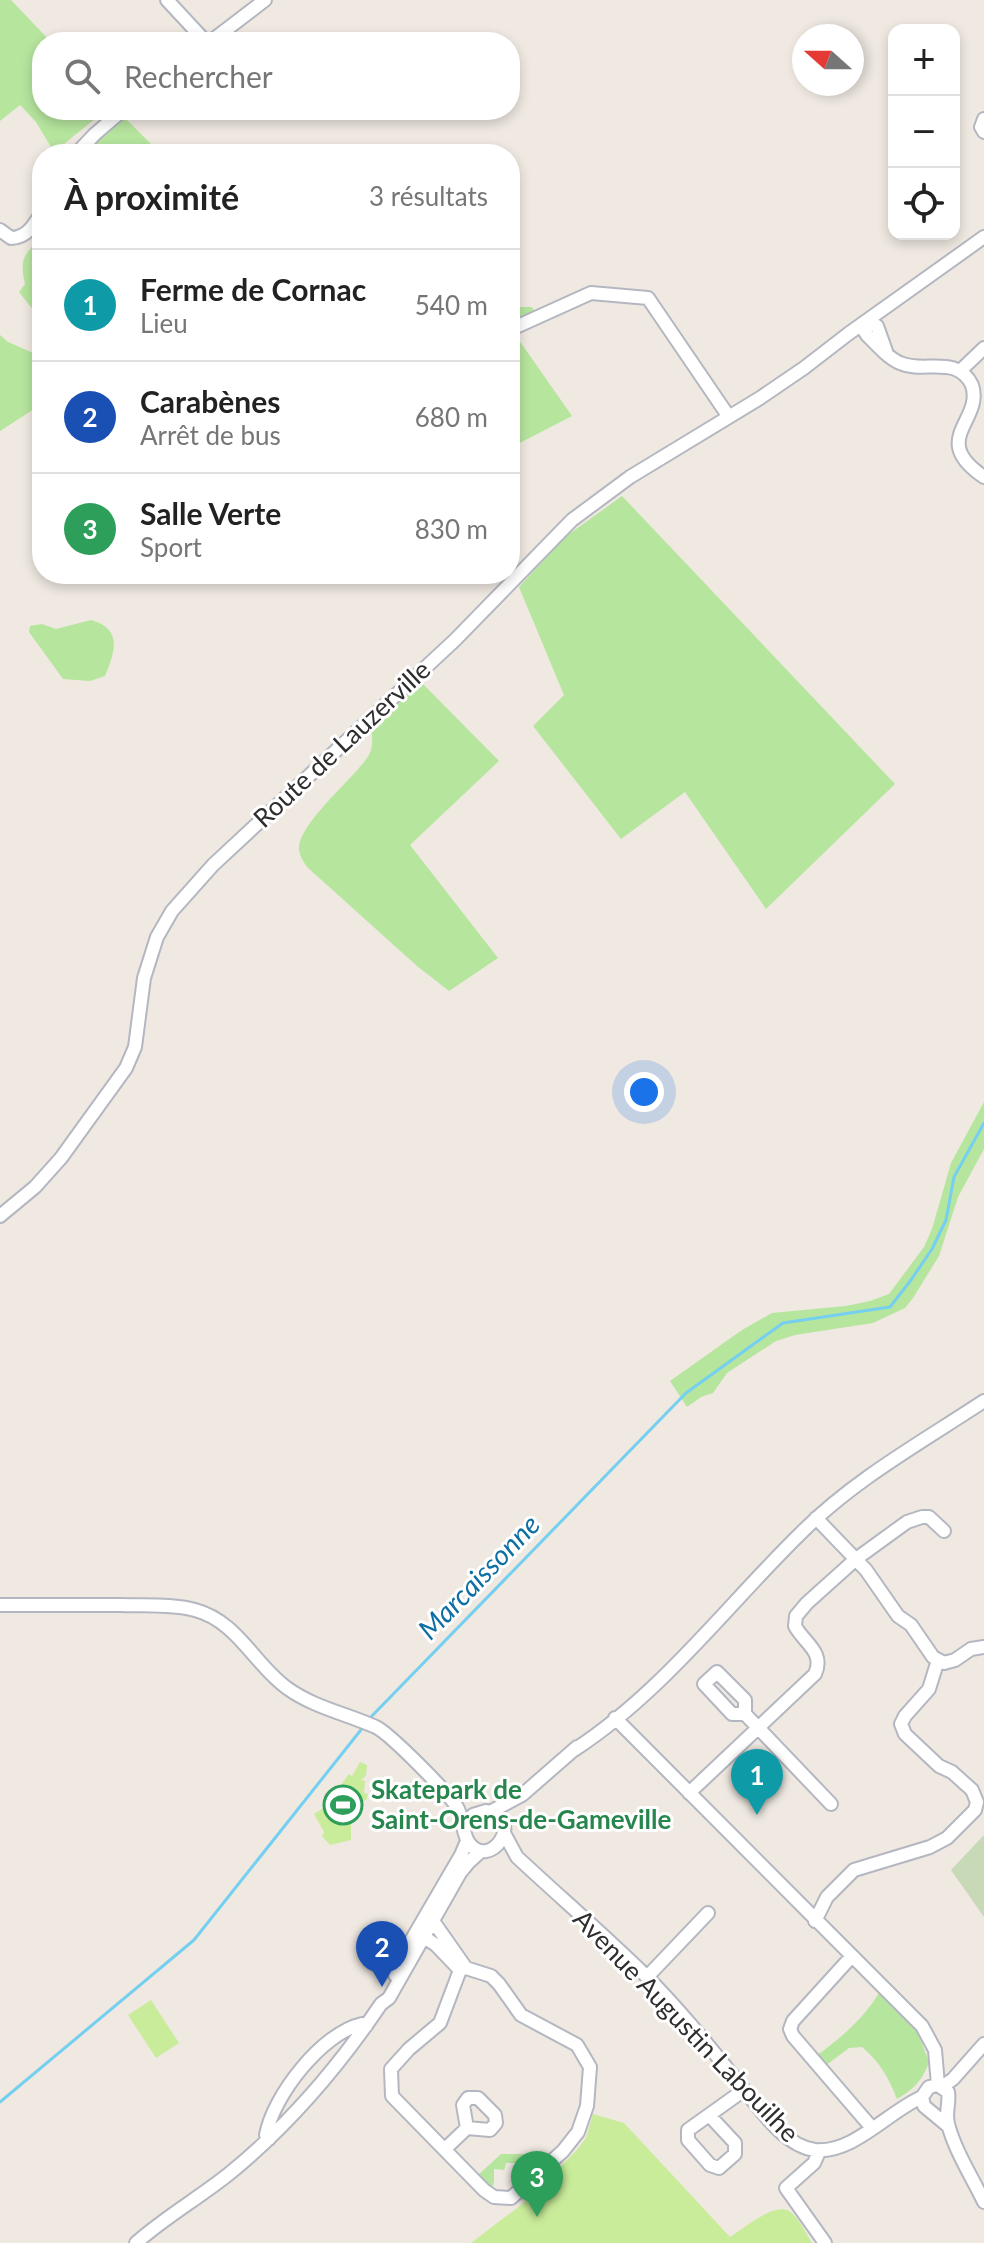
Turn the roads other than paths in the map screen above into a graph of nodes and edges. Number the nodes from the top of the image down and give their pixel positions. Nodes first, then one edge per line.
1 (167, 0) edge
2 (265, 0) edge
3 (198, 32) edge
4 (222, 32) edge
5 (984, 119) edge
6 (111, 120) edge
7 (984, 132) edge
8 (86, 144) edge
9 (32, 227) edge
10 (0, 230) edge
11 (984, 237) edge
12 (520, 325) edge
13 (869, 326) junction
14 (984, 348) edge
15 (960, 371) junction
16 (729, 417) junction
17 (984, 477) edge
18 (520, 573) edge
19 (510, 584) edge
20 (0, 1216) edge
21 (984, 1401) edge
22 (816, 1518) junction
23 (944, 1531) dead end
24 (856, 1559) junction
25 (0, 1605) edge
26 (984, 1647) edge
27 (683, 1656) junction
28 (938, 1660) junction
29 (745, 1714) dead end
30 (615, 1718) junction
31 (759, 1728) junction
32 (574, 1750) junction
33 (689, 1793) junction
34 (522, 1795) junction
35 (455, 1803) junction
36 (831, 1804) dead end
37 (485, 1812) junction
38 (465, 1827) junction
39 (504, 1830) junction
40 (467, 1841) junction
41 (486, 1850) junction
42 (517, 1857) junction
43 (708, 1913) dead end
44 (433, 1921) junction
45 (815, 1921) junction
46 (422, 1933) junction
47 (852, 1956) junction
48 (463, 1969) junction
49 (647, 1977) junction
50 (366, 2026) junction
51 (984, 2044) edge
52 (744, 2090) junction
53 (937, 2095) junction
54 (709, 2115) dead end
55 (467, 2128) dead end
56 (872, 2128) junction
57 (269, 2139) junction
58 (445, 2149) junction
59 (820, 2150) junction
60 (984, 2202) edge
61 (144, 2240) edge
62 (825, 2243) edge

1 - 3 street
2 - 4 street
5 - 7 street
6 - 8 street
9 - 10 street
11 - 13 street, Route de Lauzerville
12 - 16 street
13 - 15 street
13 - 16 street, Route de Lauzerville
14 - 15 street
15 - 17 street
16 - 18 street, Route de Lauzerville
19 - 20 street, Route de Lauzerville
21 - 22 street
22 - 24 street
22 - 27 street
23 - 24 street
24 - 28 street
24 - 31 street
25 - 35 street
26 - 28 street
27 - 30 street
27 - 32 street
28 - 45 street
29 - 31 street
30 - 32 street
30 - 33 street
31 - 33 street
31 - 36 street
32 - 34 street
33 - 45 street
34 - 37 street
34 - 39 street
35 - 37 street
35 - 38 street
37 - 38 street
37 - 39 street
38 - 40 street
39 - 41 street
39 - 42 street, Avenue Augustin Labouilhe
40 - 41 street
40 - 46 street
41 - 42 street, Avenue Augustin Labouilhe
41 - 44 street
42 - 49 street, Avenue Augustin Labouilhe
43 - 49 street
44 - 46 street
44 - 48 street
45 - 47 street
46 - 48 street
46 - 50 street
47 - 53 street
47 - 56 street
48 - 58 street
48 - 58 street
49 - 52 street, Avenue Augustin Labouilhe
50 - 57 street
50 - 57 street
51 - 53 street
52 - 54 street
52 - 59 street, Avenue Augustin Labouilhe
53 - 56 street, Avenue Augustin Labouilhe
53 - 60 street
55 - 58 street
56 - 59 street, Avenue Augustin Labouilhe
57 - 61 street
59 - 62 street

